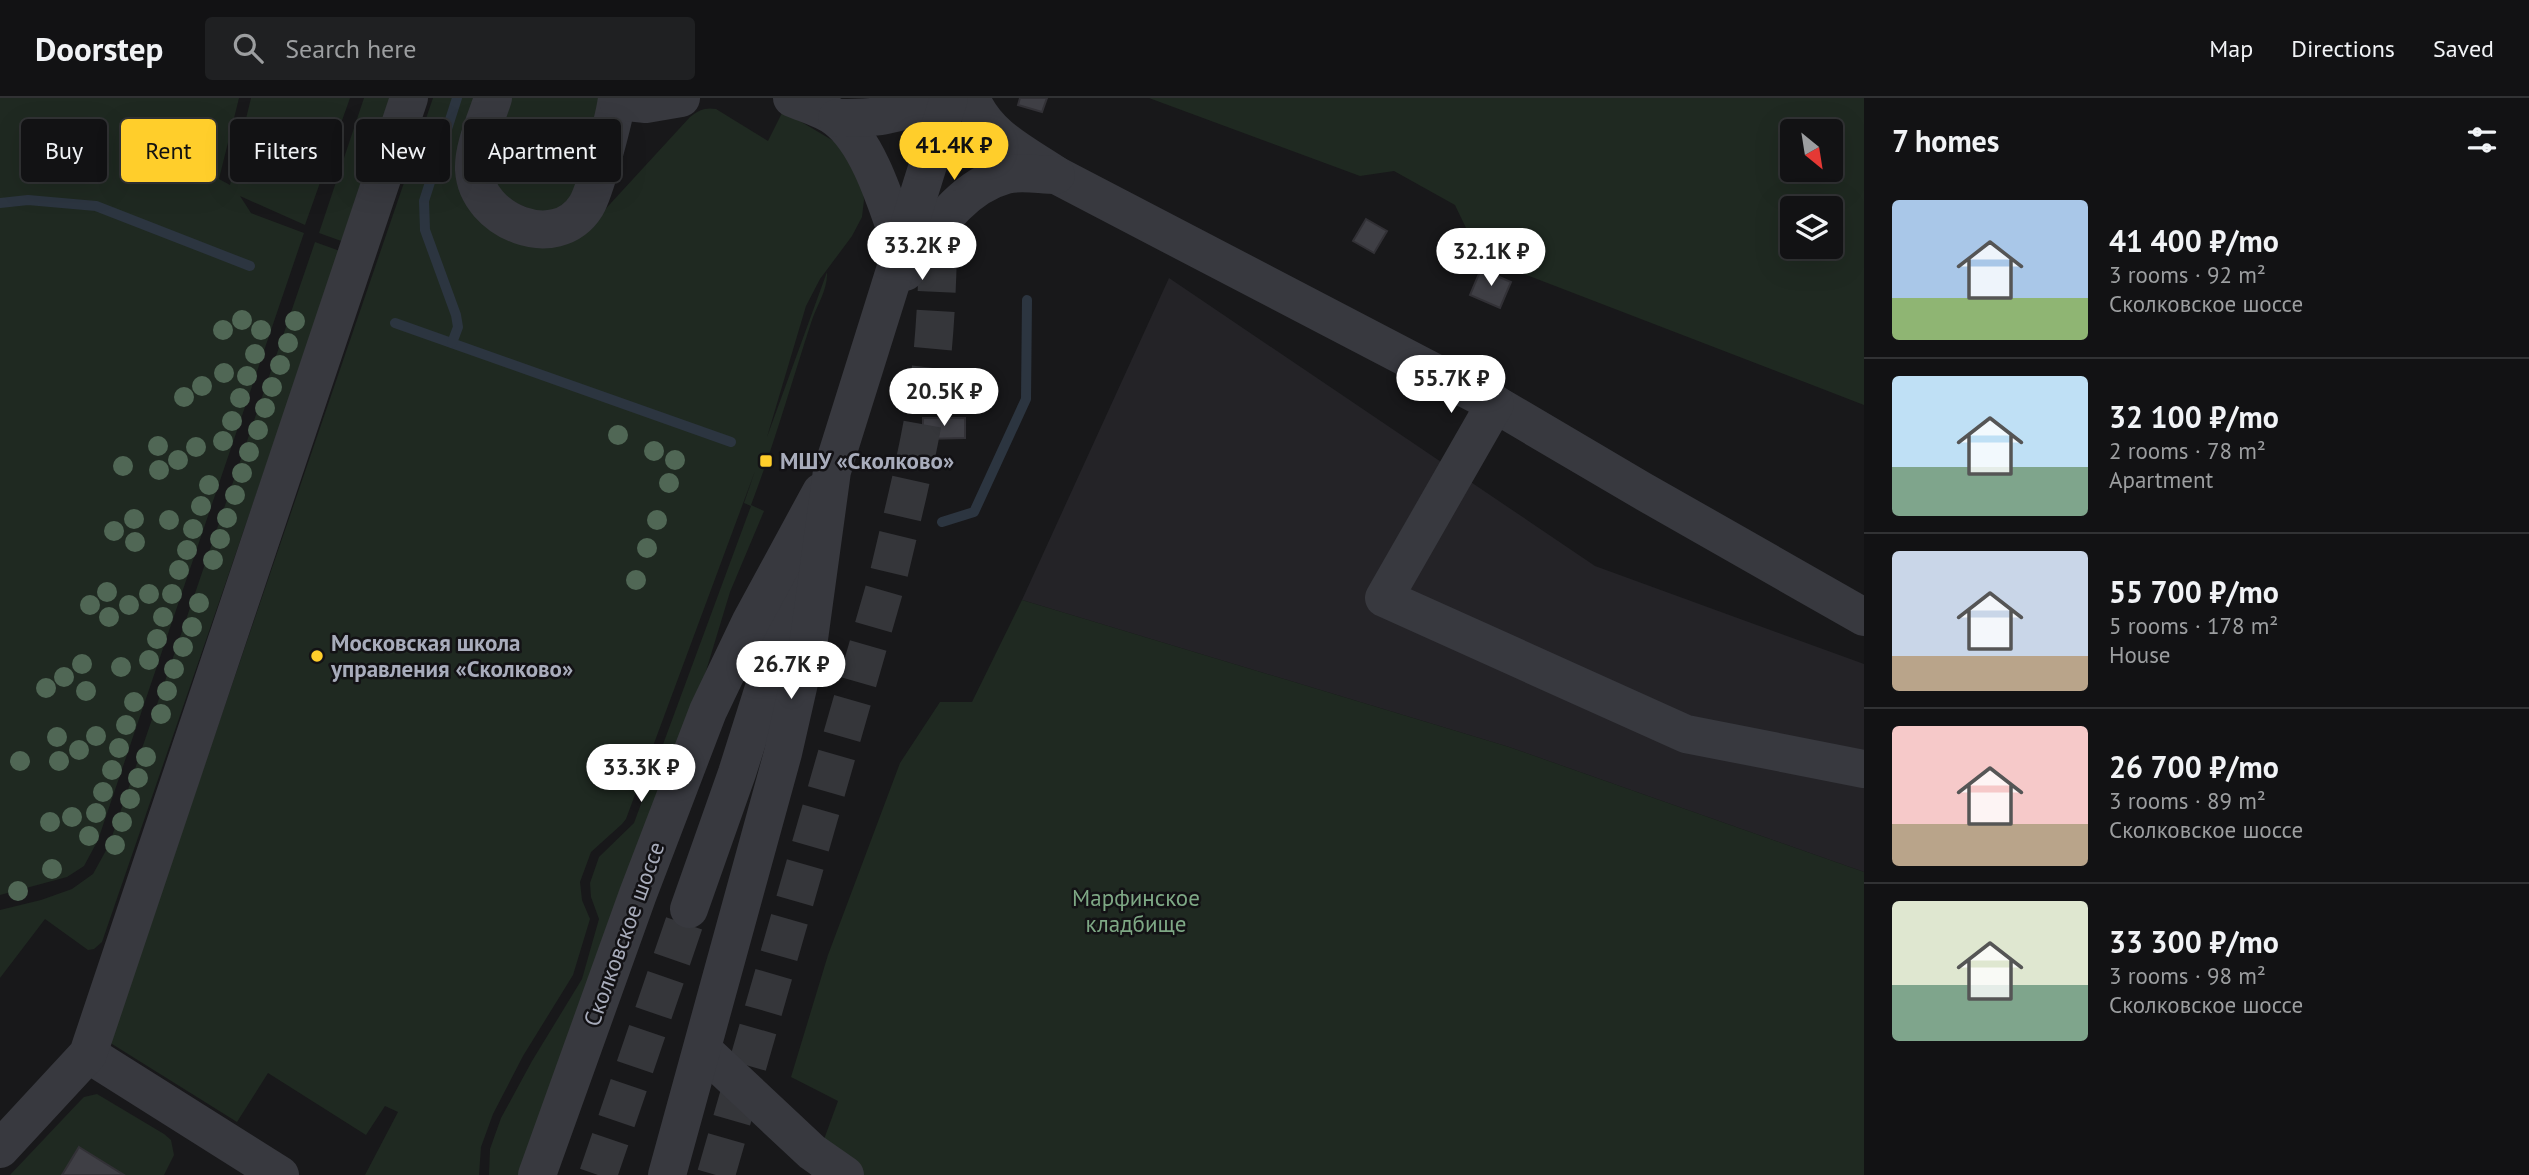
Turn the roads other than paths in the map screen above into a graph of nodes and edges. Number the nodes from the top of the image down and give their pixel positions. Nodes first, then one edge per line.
1 (409, 98) edge
2 (493, 98) edge
3 (681, 98) edge
4 (792, 98) edge
5 (927, 98) edge
6 (949, 98) edge
7 (971, 98) edge
8 (617, 99) edge
9 (837, 118) junction
10 (1056, 175) junction
11 (902, 247) junction
12 (886, 299) junction
13 (1495, 404) junction
14 (832, 471) junction
15 (1864, 617) edge
16 (1864, 769) edge
17 (689, 909) tunnel mouth
18 (703, 1050) junction
19 (88, 1054) junction
20 (0, 1149) edge
21 (280, 1175) edge
22 (537, 1175) edge
23 (667, 1175) edge
24 (845, 1175) edge

1 - 19 street
2 - 8 street
3 - 8 street
4 - 9 street
5 - 9 street
6 - 11 street, Сколковское шоссе
7 - 10 street
9 - 11 street
10 - 12 street
10 - 13 street
11 - 12 street, Сколковское шоссе
12 - 14 street, Сколковское шоссе
13 - 15 street
13 - 16 street
14 - 17 street
14 - 18 street, Сколковское шоссе
14 - 22 street, Сколковское шоссе
18 - 23 street, Сколковское шоссе
18 - 24 street
19 - 20 street
19 - 21 street

